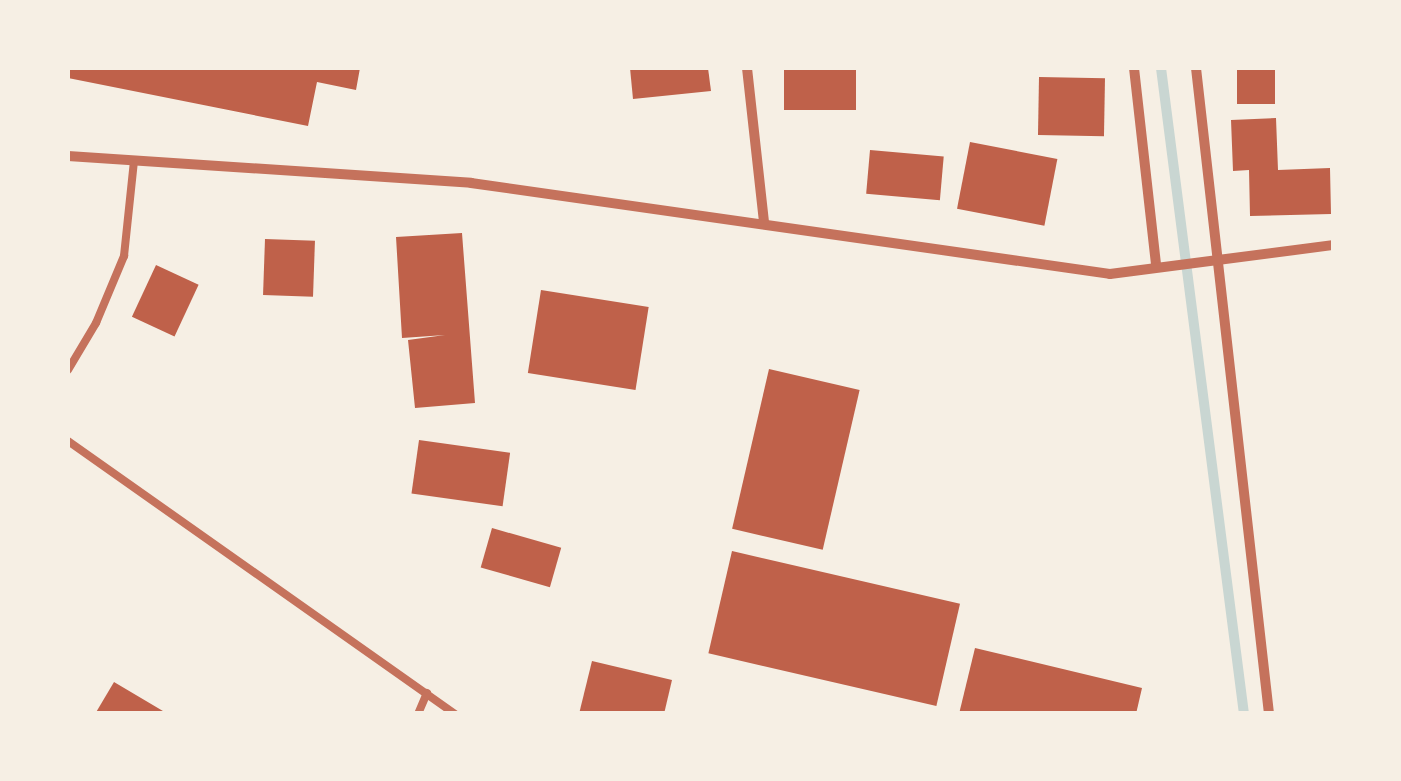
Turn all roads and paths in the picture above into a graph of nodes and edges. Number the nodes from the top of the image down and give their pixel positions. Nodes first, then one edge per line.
1 (747, 68) edge
2 (1134, 68) edge
3 (1196, 68) edge
4 (68, 156) edge
5 (134, 161) junction
6 (764, 222) junction
7 (1334, 245) edge
8 (1217, 258) junction
9 (1156, 265) junction
10 (68, 370) edge
11 (68, 441) edge
12 (426, 693) junction
13 (418, 714) edge
14 (456, 714) edge
15 (1269, 714) edge

1 - 6 street
2 - 9 street
3 - 8 street
4 - 5 street
5 - 6 street
5 - 10 lane
6 - 9 street
7 - 8 street
8 - 9 street
8 - 15 street
11 - 12 lane
12 - 13 lane
12 - 14 lane

